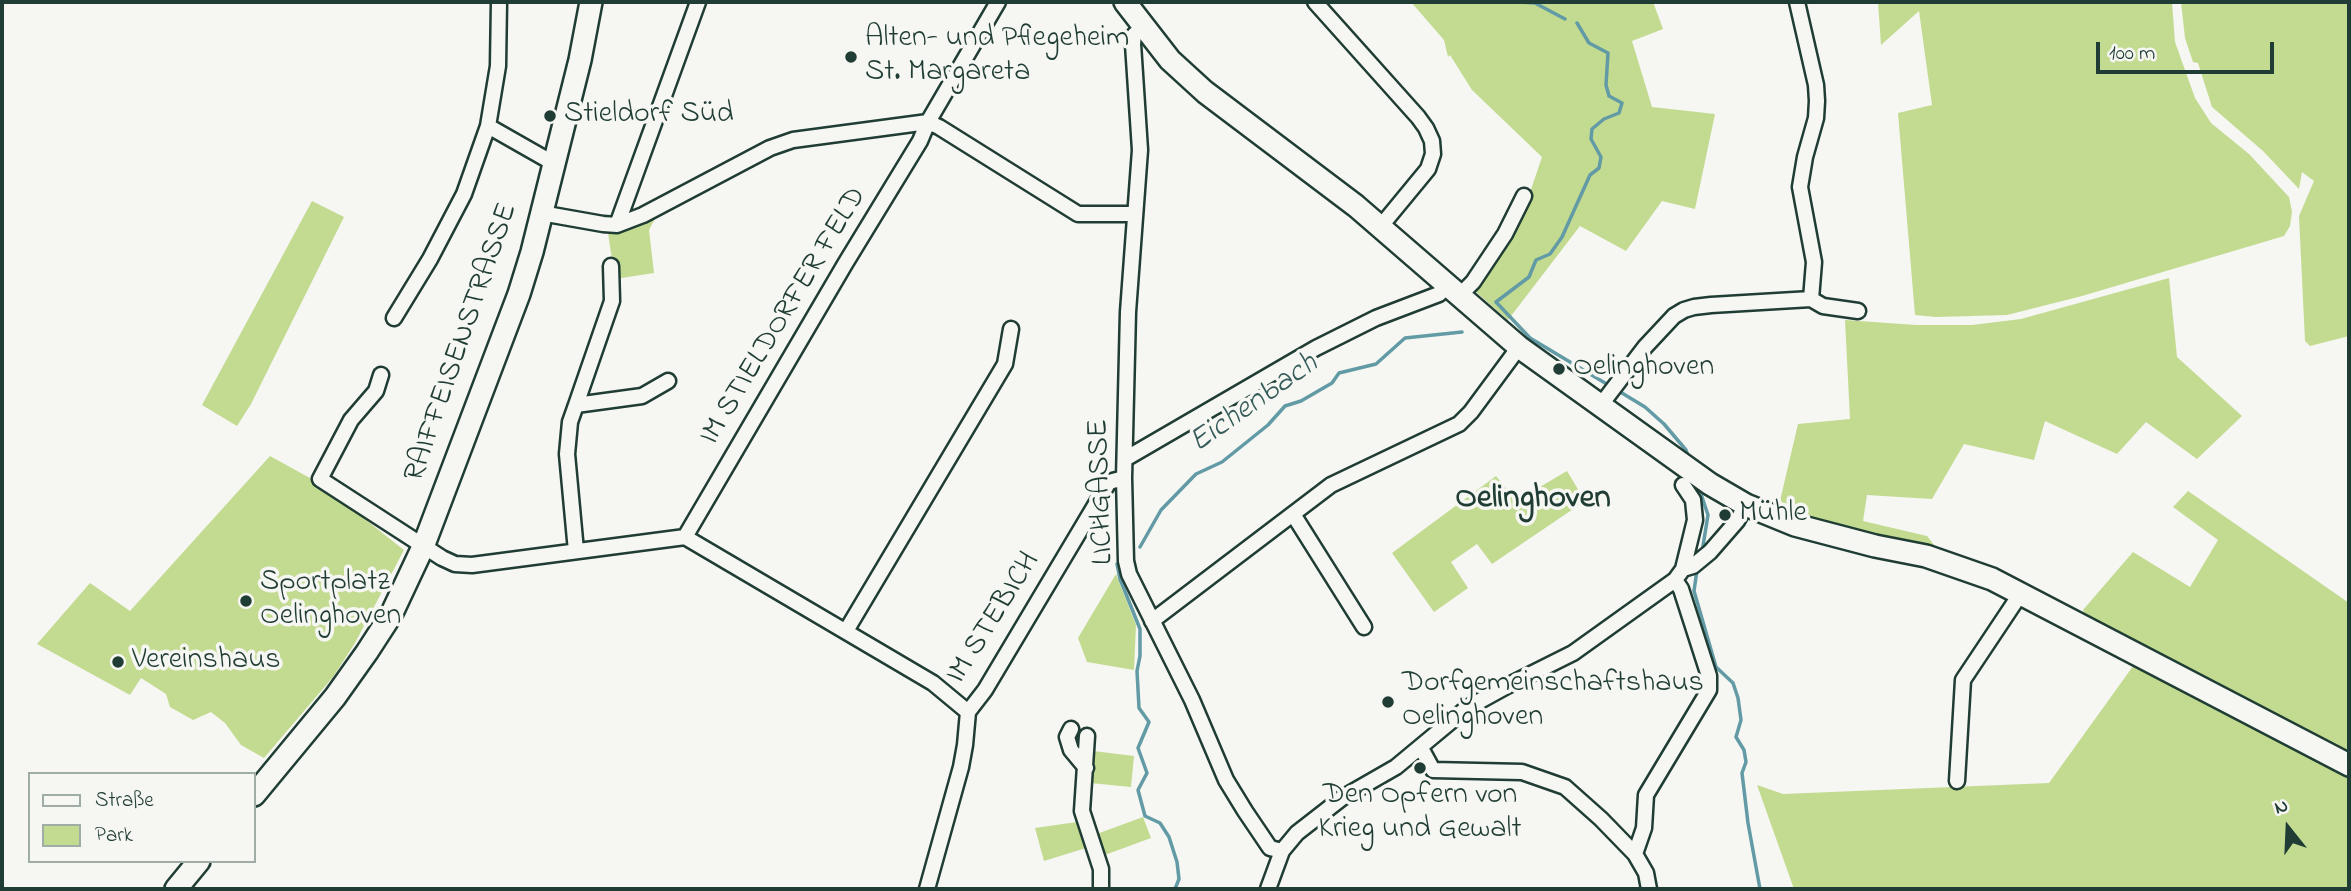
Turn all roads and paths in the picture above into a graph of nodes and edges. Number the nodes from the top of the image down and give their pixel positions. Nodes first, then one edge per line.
1 (499, 2) edge
2 (591, 2) edge
3 (698, 2) edge
4 (998, 2) edge
5 (1125, 2) edge
6 (1315, 2) edge
7 (1797, 2) edge
8 (1143, 27) junction
9 (928, 122) junction
10 (488, 126) junction
11 (553, 163) junction
12 (1524, 196) dead end
13 (541, 213) junction
14 (1135, 214) junction
15 (617, 225) junction
16 (1381, 226) junction
17 (611, 266) dead end
18 (1454, 290) junction
19 (1811, 299) junction
20 (1858, 311) dead end
21 (394, 318) dead end
22 (1011, 329) dead end
23 (1519, 347) junction
24 (381, 375) dead end
25 (668, 381) dead end
26 (1608, 395) junction
27 (576, 405) junction
28 (1125, 459) junction
29 (1683, 475) junction
30 (1125, 478) junction
31 (1746, 505) junction
32 (1293, 514) junction
33 (685, 537) junction
34 (423, 547) junction
35 (576, 551) junction
36 (1684, 572) junction
37 (2021, 593) junction
38 (1152, 621) junction
39 (1364, 627) dead end
40 (846, 631) junction
41 (968, 712) junction
42 (1071, 729) dead end
43 (1087, 736) dead end
44 (1421, 748) junction
45 (2349, 765) edge
46 (1086, 768) junction
47 (1957, 780) dead end
48 (256, 793) edge
49 (1282, 851) junction
50 (1636, 854) junction
51 (197, 863) edge
52 (176, 889) edge
53 (928, 889) edge
54 (1101, 889) edge
55 (1268, 889) edge
56 (1649, 889) edge

1 - 10 street
2 - 11 main road, RAIFFEISENSTRASSE
3 - 15 street
4 - 9 street, IM STIELDORFER FELD
5 - 8 main road
6 - 16 street
7 - 19 street
8 - 14 street, LICHGASSE
8 - 16 main road
9 - 14 street
9 - 15 street
9 - 33 street, IM STIELDORFER FELD
10 - 11 street
10 - 21 street
11 - 13 main road, RAIFFEISENSTRASSE
12 - 18 street
13 - 15 street
13 - 34 main road, RAIFFEISENSTRASSE
14 - 28 street, LICHGASSE
16 - 18 main road
17 - 27 street
18 - 23 main road
18 - 28 street
19 - 20 street
19 - 26 street
22 - 40 street
23 - 26 main road
23 - 32 street
24 - 34 street
25 - 27 street
26 - 29 main road
27 - 35 street
28 - 30 street, LICHGASSE
29 - 31 main road
29 - 36 street
30 - 38 street, LICHGASSE
30 - 41 street, IM STEBICH
31 - 36 street
31 - 37 main road
32 - 38 street
32 - 39 street
33 - 35 street
33 - 40 street
34 - 35 street
34 - 48 main road, RAIFFEISENSTRASSE
36 - 44 street
36 - 50 street
37 - 45 main road
37 - 47 street
38 - 49 street, LICHGASSE
40 - 41 street
41 - 53 street, IM STEBICH
42 - 46 street
43 - 46 street
44 - 49 street
44 - 50 street
46 - 54 street
49 - 55 street
50 - 56 street
51 - 52 main road

